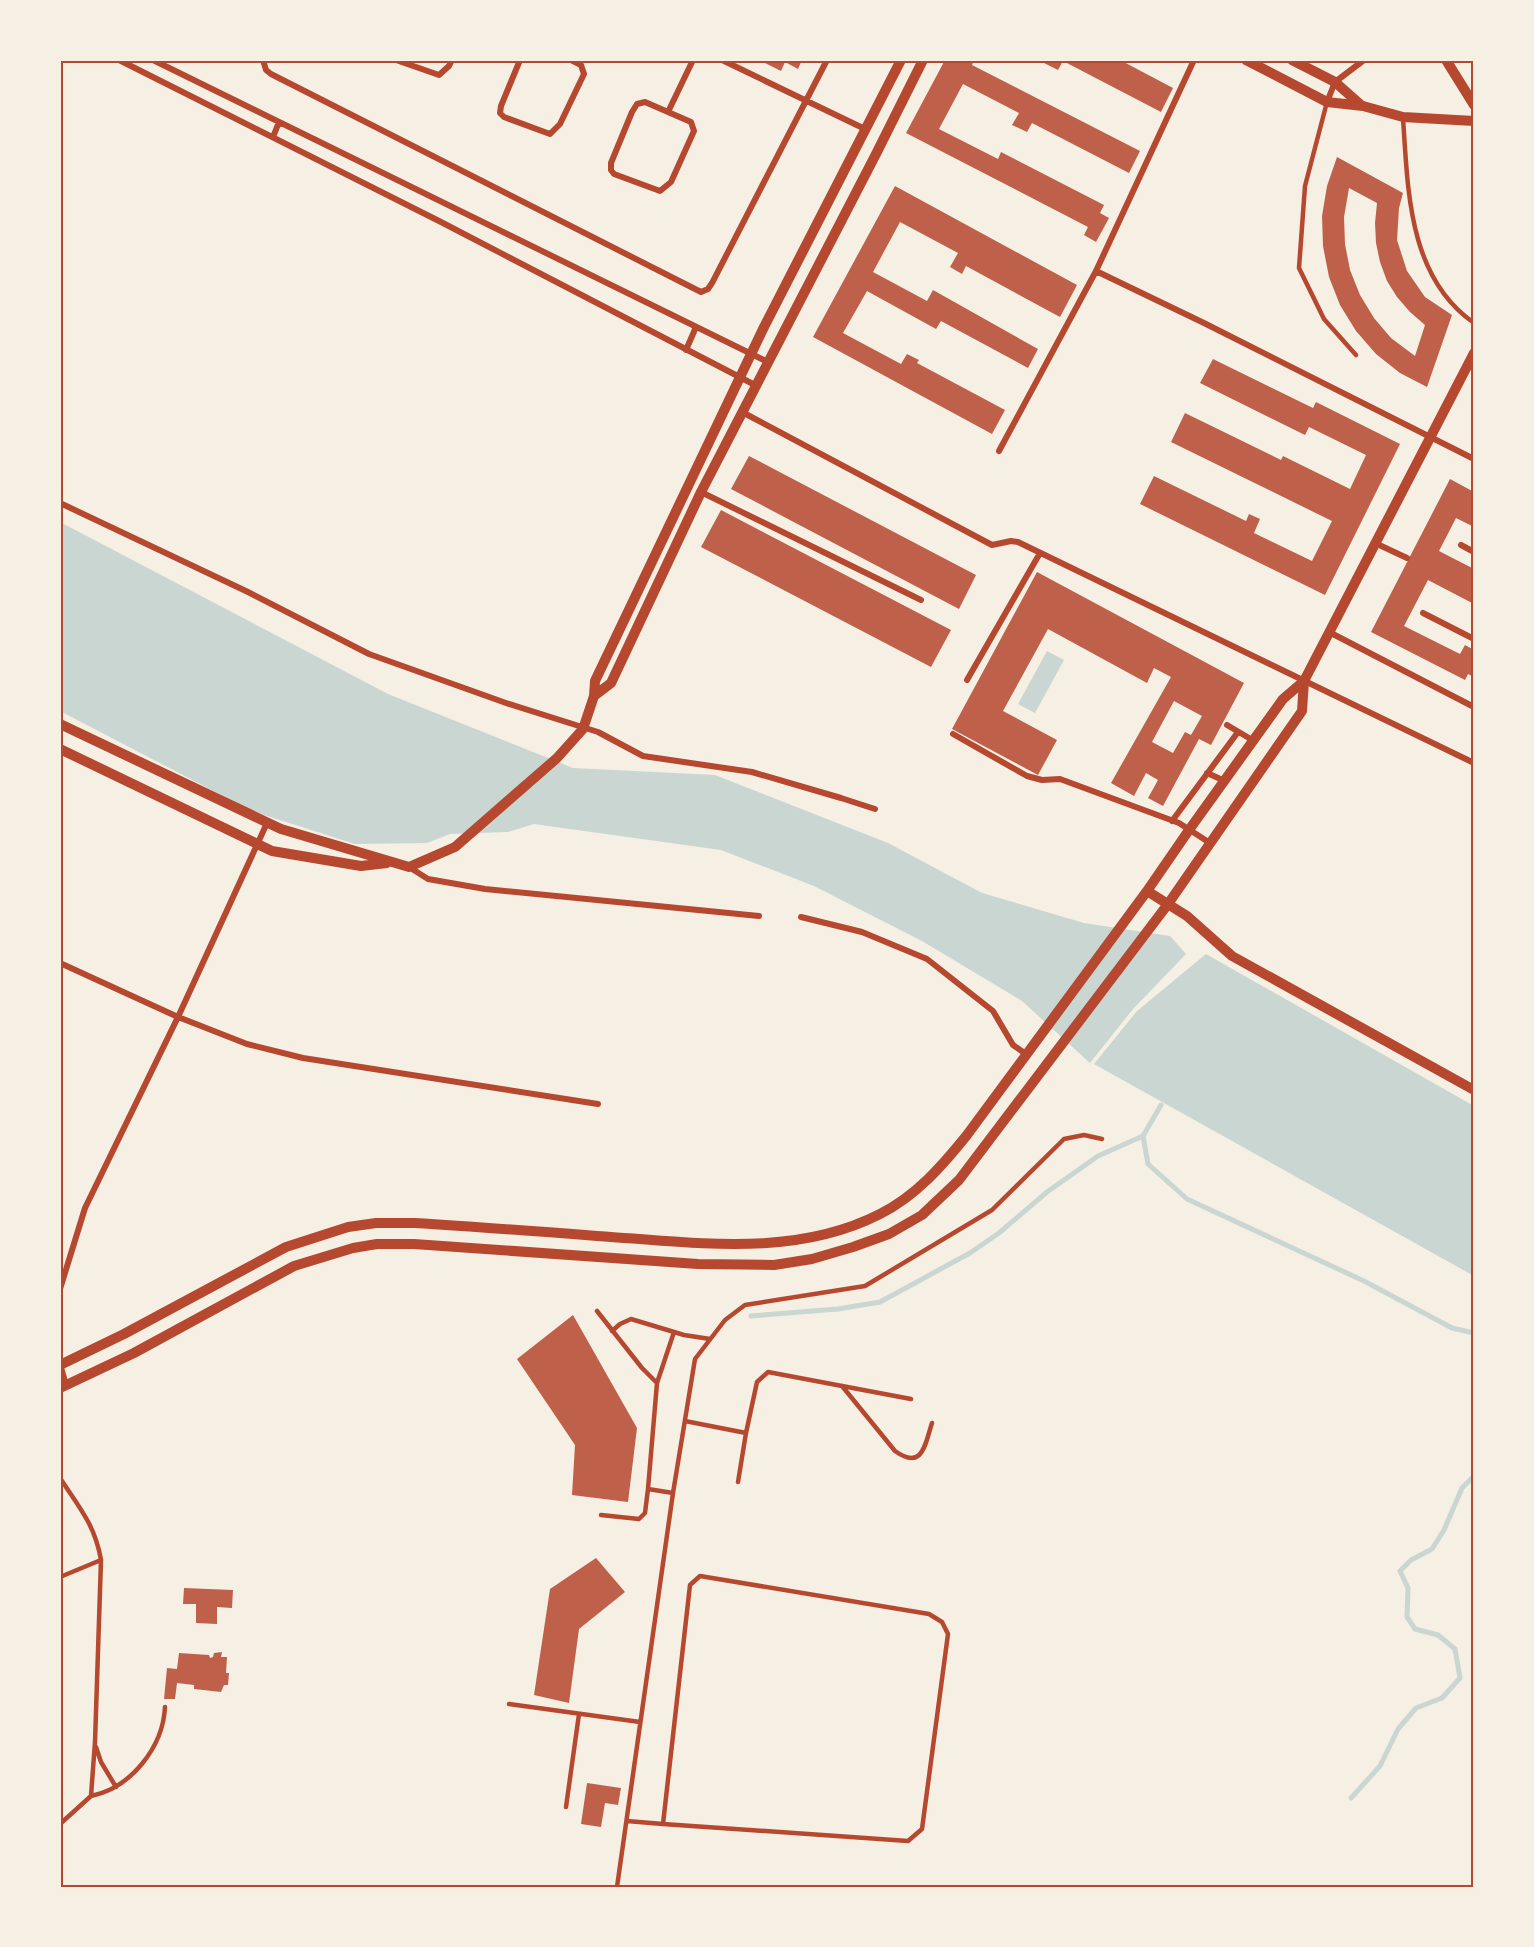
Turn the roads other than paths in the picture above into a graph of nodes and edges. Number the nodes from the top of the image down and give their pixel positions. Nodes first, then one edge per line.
1 (119, 60) edge
2 (153, 60) edge
3 (263, 60) edge
4 (396, 60) edge
5 (452, 60) edge
6 (520, 60) edge
7 (571, 60) edge
8 (693, 60) edge
9 (722, 60) edge
10 (827, 60) edge
11 (901, 60) edge
12 (923, 60) edge
13 (1194, 60) edge
14 (1246, 60) edge
15 (1292, 60) edge
16 (1364, 60) edge
17 (1446, 60) edge
18 (134, 63) edge
19 (1335, 82) junction
20 (806, 101) junction
21 (1327, 102) junction
22 (1474, 105) edge
23 (1363, 106) junction
24 (668, 112) junction
25 (1403, 117) junction
26 (1474, 121) edge
27 (279, 122) junction
28 (865, 129) junction
29 (273, 137) junction
30 (854, 150) junction
31 (873, 161) junction
32 (1096, 271) junction
33 (1474, 323) edge
34 (696, 327) junction
35 (686, 350) junction
36 (1474, 353) edge
37 (751, 354) junction
38 (1356, 356) dead end
39 (768, 362) junction
40 (740, 378) junction
41 (755, 385) junction
42 (742, 412) junction
43 (1430, 437) junction
44 (999, 451) dead end
45 (1474, 459) edge
46 (701, 492) junction
47 (60, 502) edge
48 (674, 517) junction
49 (687, 523) junction
50 (1375, 543) junction
51 (1461, 545) dead end
52 (1474, 552) edge
53 (1040, 553) junction
54 (1407, 558) dead end
55 (921, 600) dead end
56 (1423, 614) dead end
57 (1329, 632) junction
58 (1474, 639) edge
59 (967, 680) dead end
60 (1304, 681) junction
61 (594, 696) junction
62 (1474, 708) edge
63 (60, 724) edge
64 (1227, 725) dead end
65 (583, 729) junction
66 (1238, 732) junction
67 (953, 734) dead end
68 (1254, 741) junction
69 (60, 749) edge
70 (1474, 763) edge
71 (1207, 773) junction
72 (171, 778) junction
73 (1225, 781) junction
74 (163, 798) junction
75 (875, 809) dead end
76 (1172, 821) junction
77 (267, 823) junction
78 (1189, 830) junction
79 (307, 837) junction
80 (1210, 843) junction
81 (257, 844) junction
82 (299, 856) junction
83 (390, 863) junction
84 (409, 867) junction
85 (1147, 891) junction
86 (1168, 904) junction
87 (759, 916) dead end
88 (801, 917) dead end
89 (60, 963) edge
90 (178, 1017) junction
91 (1027, 1053) junction
92 (1474, 1090) edge
93 (598, 1104) dead end
94 (1102, 1139) dead end
95 (699, 1243) junction
96 (698, 1264) junction
97 (60, 1289) edge
98 (597, 1311) dead end
99 (612, 1331) junction
100 (674, 1332) junction
101 (710, 1339) junction
102 (104, 1344) junction
103 (113, 1363) junction
104 (60, 1364) edge
105 (657, 1383) junction
106 (842, 1386) junction
107 (63, 1387) edge
108 (910, 1399) dead end
109 (685, 1422) junction
110 (932, 1423) dead end
111 (746, 1433) junction
112 (60, 1478) edge
113 (738, 1482) dead end
114 (648, 1489) junction
115 (673, 1493) junction
116 (601, 1515) dead end
117 (101, 1560) junction
118 (60, 1576) edge
119 (509, 1704) dead end
120 (165, 1707) dead end
121 (579, 1714) junction
122 (640, 1722) junction
123 (95, 1742) junction
124 (116, 1787) junction
125 (91, 1796) junction
126 (567, 1807) dead end
127 (627, 1821) junction
128 (60, 1824) edge
129 (663, 1824) junction
130 (617, 1887) edge

1 - 18 street
2 - 27 street
3 - 20 street
4 - 5 street
6 - 7 street
8 - 24 street
9 - 20 street
10 - 20 street
11 - 28 street
12 - 31 street
13 - 32 street
14 - 21 street
15 - 19 street
16 - 19 street
17 - 22 street
18 - 29 street
19 - 21 street
19 - 23 street
20 - 28 street
21 - 23 street
21 - 38 lane
23 - 25 street
24 - 24 street
25 - 26 street
25 - 33 lane
27 - 29 street
27 - 34 street
28 - 30 street
29 - 35 street
30 - 31 street
30 - 37 street
31 - 39 street
32 - 43 street
32 - 44 street
34 - 35 street
34 - 37 street
35 - 40 street
36 - 43 street
37 - 39 street
37 - 40 street
39 - 41 street
40 - 41 street
40 - 48 street
41 - 42 street
42 - 46 street
42 - 53 street
43 - 45 street
43 - 50 street
46 - 49 street
46 - 55 street
47 - 65 street
48 - 49 street
48 - 61 street
49 - 61 street
50 - 54 street
50 - 57 street
51 - 52 street
53 - 59 street
53 - 60 street
56 - 58 street
57 - 60 street
57 - 62 street
60 - 68 street
60 - 70 street
60 - 80 street
61 - 65 street
63 - 72 street
64 - 66 street
65 - 75 street
65 - 84 street
66 - 68 street
66 - 71 street
67 - 76 street
68 - 73 street
69 - 74 street
71 - 73 street
71 - 76 street
72 - 74 street
72 - 77 street
73 - 78 street
74 - 81 street
76 - 78 street
77 - 79 street
77 - 81 street
78 - 80 street
78 - 85 street
79 - 82 street
79 - 83 street
80 - 86 street
81 - 82 street
81 - 90 street
82 - 83 street
83 - 84 street
84 - 87 street
85 - 86 street
85 - 91 street
86 - 92 street
86 - 96 street
88 - 91 street
89 - 90 street
90 - 93 street
90 - 97 street
91 - 95 street
94 - 101 lane
95 - 96 street
95 - 102 street
96 - 103 street
98 - 99 lane
99 - 100 lane
99 - 105 lane
100 - 101 lane
100 - 105 lane
101 - 109 lane
102 - 103 street
102 - 104 street
103 - 107 street
104 - 107 street
105 - 114 lane
106 - 108 lane
106 - 110 lane
106 - 111 lane
109 - 111 lane
109 - 115 lane
111 - 113 lane
112 - 117 lane
114 - 115 lane
114 - 116 lane
115 - 122 lane
117 - 118 lane
117 - 123 lane
119 - 121 lane
120 - 124 lane
121 - 122 lane
121 - 126 lane
122 - 127 lane
123 - 124 lane
123 - 125 lane
124 - 125 lane
125 - 128 lane
127 - 129 lane
127 - 130 lane
129 - 129 lane

